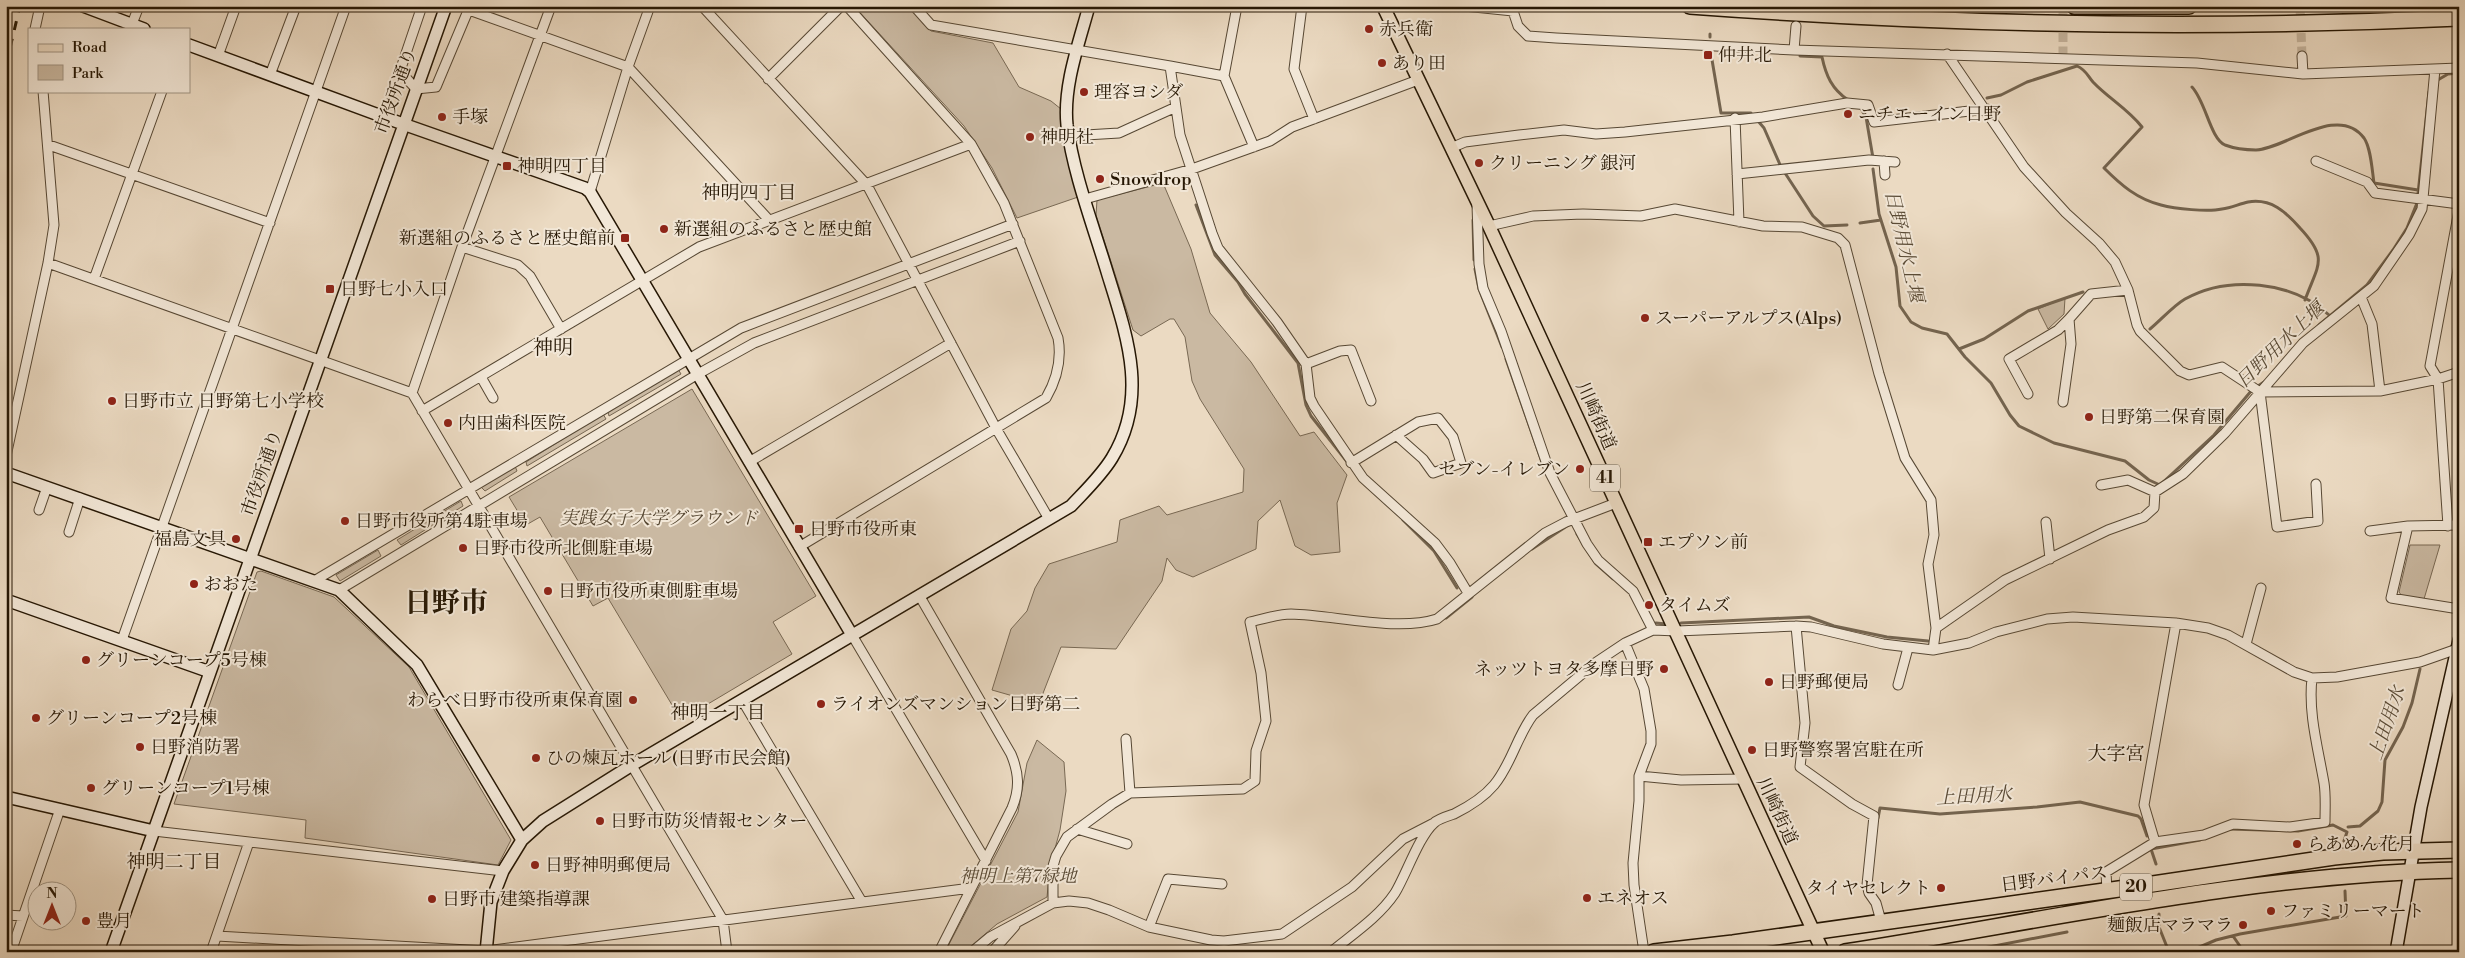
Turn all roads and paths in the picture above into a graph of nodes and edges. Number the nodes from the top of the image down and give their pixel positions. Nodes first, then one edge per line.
1 (40, 6) edge
2 (83, 6) edge
3 (139, 6) edge
4 (236, 6) edge
5 (296, 6) edge
6 (346, 6) edge
7 (422, 6) edge
8 (446, 6) edge
9 (551, 6) edge
10 (650, 6) edge
11 (702, 6) edge
12 (841, 6) edge
13 (847, 6) edge
14 (914, 6) edge
15 (1089, 6) edge
16 (1237, 6) edge
17 (1302, 6) edge
18 (1383, 6) edge
19 (1464, 6) edge
20 (1690, 6) edge
21 (2074, 6) edge
22 (2190, 6) edge
23 (470, 8) edge
24 (1513, 9) edge
25 (2459, 18) edge
26 (132, 24) junction
27 (1796, 26) dead end
28 (35, 28) edge
29 (142, 28) edge
30 (540, 35) junction
31 (190, 45) edge
32 (1078, 49) junction
33 (1794, 50) junction
34 (1947, 54) junction
35 (218, 56) junction
36 (2302, 56) tunnel mouth
37 (1170, 66) junction
38 (628, 67) junction
39 (2459, 68) edge
40 (2303, 74) junction
41 (270, 75) junction
42 (1224, 76) junction
43 (2434, 78) junction
44 (768, 79) junction
45 (1418, 80) junction
46 (416, 89) junction
47 (43, 92) edge
48 (162, 92) edge
49 (316, 92) junction
50 (1176, 107) junction
51 (1987, 109) junction
52 (1735, 118) junction
53 (1314, 119) junction
54 (403, 124) junction
55 (1069, 136) junction
56 (48, 144) junction
57 (971, 144) junction
58 (1254, 147) junction
59 (1451, 148) junction
60 (495, 158) junction
61 (1884, 161) junction
62 (2316, 161) dead end
63 (1894, 162) dead end
64 (1192, 169) junction
65 (131, 174) junction
66 (1738, 174) junction
67 (1885, 175) dead end
68 (867, 185) junction
69 (590, 192) junction
70 (1085, 199) junction
71 (2418, 200) junction
72 (2459, 204) edge
73 (1477, 205) junction
74 (2459, 210) edge
75 (769, 220) junction
76 (1739, 222) junction
77 (270, 223) junction
78 (1013, 224) junction
79 (1489, 226) junction
80 (1020, 241) junction
81 (462, 248) junction
82 (48, 263) junction
83 (909, 263) junction
84 (94, 279) junction
85 (641, 281) junction
86 (918, 281) junction
87 (2128, 290) junction
88 (2361, 297) junction
89 (2069, 319) junction
90 (232, 329) junction
91 (561, 329) junction
92 (951, 343) junction
93 (688, 358) junction
94 (320, 360) junction
95 (1306, 364) junction
96 (2459, 372) edge
97 (698, 374) junction
98 (481, 377) junction
99 (2438, 379) junction
100 (2256, 389) junction
101 (2380, 391) junction
102 (412, 393) junction
103 (2028, 394) dead end
104 (493, 398) dead end
105 (1371, 401) dead end
106 (2063, 402) dead end
107 (422, 411) junction
108 (997, 430) junction
109 (1396, 435) junction
110 (6, 456) edge
111 (749, 462) junction
112 (1351, 463) junction
113 (6, 473) edge
114 (2316, 484) dead end
115 (2101, 485) dead end
116 (46, 487) junction
117 (468, 490) junction
118 (2155, 492) junction
119 (80, 498) junction
120 (1616, 503) junction
121 (478, 506) junction
122 (39, 510) dead end
123 (1049, 519) junction
124 (1575, 519) junction
125 (2046, 522) dead end
126 (2459, 525) edge
127 (2408, 526) junction
128 (2448, 526) junction
129 (162, 527) junction
130 (2370, 531) dead end
131 (69, 532) dead end
132 (799, 546) junction
133 (250, 558) junction
134 (2050, 558) junction
135 (314, 581) junction
136 (2260, 588) dead end
137 (339, 590) junction
138 (1468, 593) junction
139 (919, 595) junction
140 (6, 600) edge
141 (2459, 609) edge
142 (2176, 623) junction
143 (1796, 626) junction
144 (1936, 628) junction
145 (1652, 630) junction
146 (1677, 631) junction
147 (852, 635) junction
148 (122, 640) junction
149 (1625, 642) junction
150 (2246, 644) junction
151 (2458, 646) edge
152 (1908, 648) junction
153 (1933, 650) junction
154 (210, 672) junction
155 (2312, 678) junction
156 (1898, 685) dead end
157 (742, 700) junction
158 (1126, 739) dead end
159 (632, 765) junction
160 (1639, 776) junction
161 (1743, 779) junction
162 (1130, 794) junction
163 (6, 797) edge
164 (60, 809) junction
165 (1434, 823) junction
166 (1077, 830) junction
167 (154, 831) junction
168 (522, 840) junction
169 (249, 842) junction
170 (2155, 842) junction
171 (1127, 844) dead end
172 (2413, 850) junction
173 (2459, 850) edge
174 (986, 861) junction
175 (2459, 870) edge
176 (503, 871) junction
177 (2410, 871) junction
178 (1222, 884) dead end
179 (972, 888) junction
180 (2107, 891) junction
181 (862, 902) junction
182 (1053, 903) junction
183 (6, 915) edge
184 (23, 916) junction
185 (723, 920) junction
186 (1881, 921) junction
187 (1019, 922) junction
188 (1149, 927) junction
189 (1813, 932) junction
190 (217, 936) junction
191 (1917, 946) edge
192 (486, 951) edge
193 (11, 952) edge
194 (111, 952) edge
195 (211, 952) edge
196 (727, 952) edge
197 (938, 952) edge
198 (972, 952) edge
199 (992, 952) edge
200 (1331, 952) edge
201 (1644, 952) edge
202 (1654, 952) edge
203 (1823, 952) edge
204 (1845, 952) edge
205 (2396, 952) edge

1 - 28 street
2 - 26 street
3 - 26 street
4 - 35 street
5 - 41 street
6 - 49 street
7 - 46 street
8 - 46 street, 市役所通り
9 - 30 street
10 - 38 street
11 - 44 street
12 - 44 street
13 - 57 street
14 - 32 street
15 - 32 street
16 - 42 street
17 - 53 street
18 - 45 main road, 川崎街道 / 41
19 - 24 street
20 - 25 highway
21 - 22 highway
23 - 30 street
23 - 46 street
24 - 33 street
26 - 29 street
27 - 33 street
30 - 38 street
30 - 60 street
31 - 35 street
32 - 37 street
32 - 55 street
33 - 34 street
34 - 40 street
34 - 51 street
35 - 41 street
36 - 40 street
37 - 42 street
37 - 50 street
38 - 69 street
38 - 75 street
39 - 43 street
40 - 43 street
41 - 49 street
42 - 58 street
43 - 71 street
44 - 68 street
45 - 53 street
45 - 59 main road, 川崎街道 / 41
46 - 54 street, 市役所通り
47 - 56 street
48 - 65 street
49 - 54 street
49 - 77 street
50 - 55 street
50 - 64 street
51 - 52 street
51 - 87 street
52 - 59 street
52 - 66 street
53 - 58 street
54 - 60 street
54 - 94 street, 市役所通り
55 - 70 street
56 - 65 street
56 - 82 street
57 - 68 street
57 - 78 street
58 - 64 street
59 - 73 main road, 川崎街道 / 41
60 - 69 street
60 - 81 street
61 - 63 street
61 - 66 street
61 - 67 street
62 - 71 street
64 - 70 street
64 - 95 street
65 - 77 street
65 - 84 street
66 - 76 street
68 - 75 street
68 - 83 street
69 - 85 street
70 - 123 street
71 - 72 street
71 - 88 street
73 - 79 main road, 川崎街道 / 41
73 - 124 street
74 - 99 street
75 - 85 street
76 - 79 street
76 - 144 street
77 - 90 street
78 - 80 street
78 - 83 street
79 - 120 main road, 川崎街道 / 41
80 - 86 street
80 - 108 street
81 - 91 street
81 - 102 street
82 - 84 street
82 - 110 street
83 - 86 street
83 - 93 street
84 - 90 street
85 - 91 street
85 - 93 street
86 - 92 street
86 - 97 street
87 - 89 street
87 - 100 street
88 - 100 street
88 - 101 street
89 - 103 street
89 - 106 street
90 - 94 street
90 - 129 street
91 - 98 street
92 - 108 street
92 - 111 street
93 - 97 street
93 - 117 street
94 - 102 street
94 - 133 street, 市役所通り
95 - 105 street
95 - 112 street
96 - 99 street
97 - 111 street
97 - 121 street
98 - 104 street
98 - 107 street
99 - 101 street
99 - 128 street
100 - 101 street
100 - 114 street
100 - 118 street
102 - 107 street
107 - 117 street
108 - 123 street
108 - 132 street
109 - 109 street
109 - 112 street
111 - 132 street
112 - 138 street
113 - 116 street
115 - 118 street
116 - 119 street
116 - 122 street
117 - 121 street
117 - 135 street
118 - 134 street
119 - 129 street
119 - 131 street
120 - 124 street
120 - 146 main road, 川崎街道 / 41
121 - 137 street
121 - 159 street
123 - 139 street
124 - 138 street
124 - 145 street
125 - 134 street
126 - 128 street
127 - 128 street
127 - 130 street
127 - 141 street
129 - 133 street
129 - 148 street
132 - 147 street
133 - 135 street
133 - 154 street, 市役所通り
134 - 144 street
135 - 137 street
136 - 150 street
137 - 168 street
138 - 162 street
139 - 147 street
139 - 174 street
140 - 148 street
142 - 150 street
142 - 153 street
142 - 170 street
143 - 146 street
143 - 152 street
143 - 186 street
144 - 153 street
145 - 146 street
145 - 149 street
146 - 161 main road, 川崎街道 / 41
147 - 157 street
147 - 174 street
148 - 154 street
149 - 160 street
149 - 165 street
150 - 155 street
151 - 155 street
151 - 172 street
152 - 153 street
152 - 156 street
154 - 167 street, 市役所通り
155 - 170 street
157 - 159 street
157 - 181 street
158 - 162 street
159 - 168 street
159 - 185 street
160 - 161 street
160 - 201 street
161 - 189 main road, 川崎街道 / 41
162 - 166 street
163 - 164 street
164 - 167 street
164 - 184 street
165 - 188 street
165 - 200 street
166 - 171 street
166 - 182 street
167 - 169 street
167 - 194 street, 市役所通り
168 - 176 street
169 - 176 street
169 - 190 street
170 - 180 street
172 - 173 highway, 日野バイパス / 20
172 - 177 street
172 - 180 highway, 日野バイパス / 20
174 - 179 street
175 - 177 highway, 日野バイパス / 20
176 - 192 street
177 - 191 highway, 日野バイパス / 20
177 - 205 street
178 - 188 street
179 - 181 street
179 - 197 street
180 - 186 highway, 日野バイパス / 20
181 - 185 street
182 - 187 street
182 - 188 street
183 - 184 street
184 - 193 street
185 - 192 street
185 - 196 street
186 - 189 highway, 日野バイパス / 20
187 - 198 street
187 - 199 street
189 - 202 highway, 日野バイパス / 20
189 - 203 main road, 川崎街道 / 41
190 - 192 street
190 - 195 street
191 - 204 highway, 日野バイパス / 20

